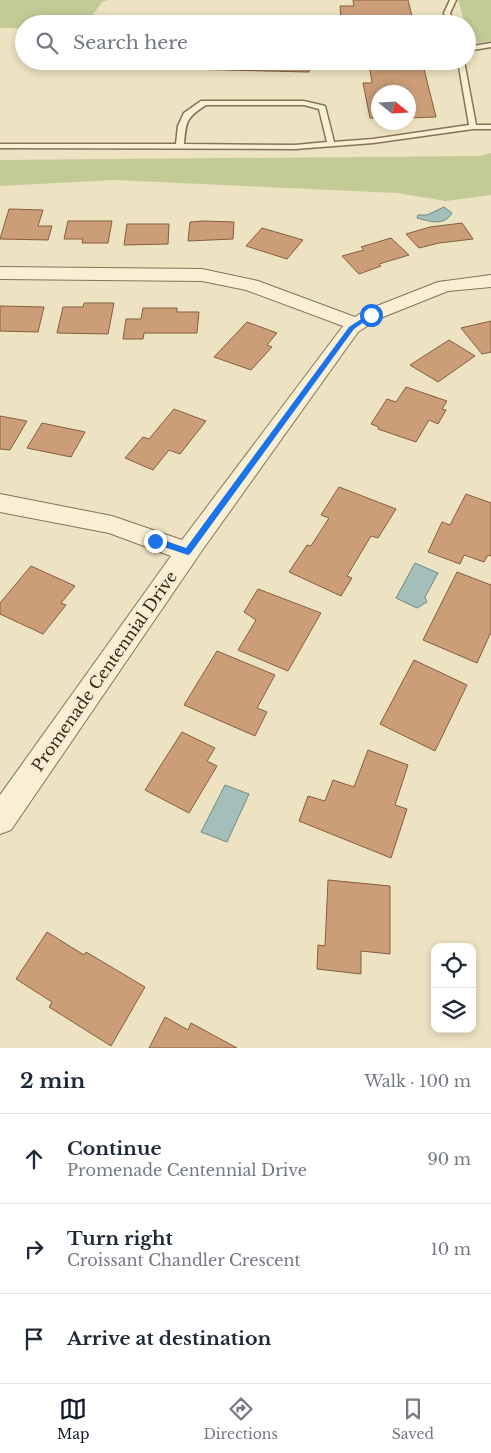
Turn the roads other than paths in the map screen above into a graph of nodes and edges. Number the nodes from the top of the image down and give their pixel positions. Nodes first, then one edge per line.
1 (453, 0) edge
2 (448, 15) edge
3 (491, 45) edge
4 (476, 48) edge
5 (463, 70) edge
6 (473, 127) junction
7 (491, 127) edge
8 (331, 144) junction
9 (0, 146) edge
10 (180, 146) junction
11 (0, 273) edge
12 (491, 281) edge
13 (357, 324) junction
14 (0, 503) edge
15 (188, 552) junction
16 (0, 820) edge

1 - 2 lane
3 - 4 lane
5 - 6 lane
6 - 7 lane
6 - 8 lane
8 - 10 lane
8 - 10 lane
9 - 10 lane
11 - 13 street
12 - 13 street, Promenade Centennial Drive
13 - 15 street, Promenade Centennial Drive
14 - 15 street
15 - 16 street, Promenade Centennial Drive

